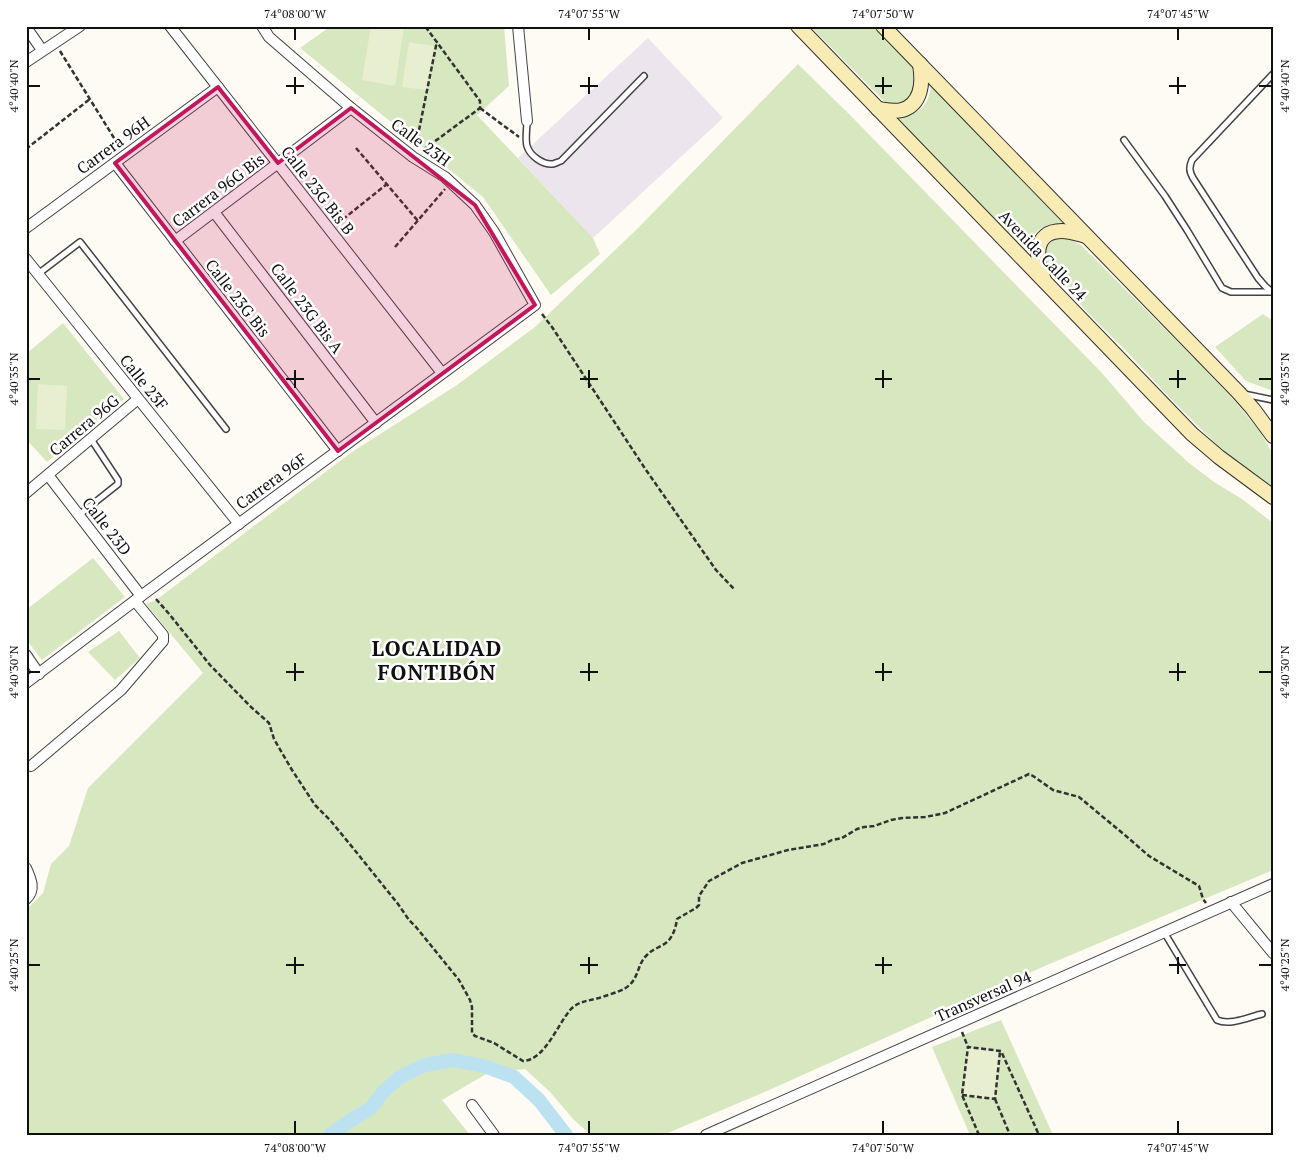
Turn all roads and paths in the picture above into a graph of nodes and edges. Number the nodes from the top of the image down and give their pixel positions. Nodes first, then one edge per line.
1 (80, 26) edge
2 (170, 26) edge
3 (262, 26) edge
4 (425, 26) edge
5 (518, 26) edge
6 (798, 26) edge
7 (883, 26) edge
8 (26, 27) edge
9 (436, 41) junction
10 (54, 43) junction
11 (42, 50) junction
12 (26, 62) edge
13 (920, 64) junction
14 (1273, 74) edge
15 (644, 76) dead end
16 (218, 87) junction
17 (90, 99) junction
18 (351, 108) junction
19 (480, 108) junction
20 (878, 109) junction
21 (527, 122) joint
22 (1124, 140) dead end
23 (526, 143) junction
24 (356, 148) dead end
25 (26, 149) edge
26 (125, 156) junction
27 (413, 156) junction
28 (114, 163) junction
29 (278, 163) junction
30 (450, 183) junction
31 (387, 184) junction
32 (214, 212) junction
33 (418, 221) junction
34 (26, 228) edge
35 (330, 230) junction
36 (1086, 236) junction
37 (175, 241) junction
38 (395, 247) dead end
39 (26, 259) edge
40 (38, 274) junction
41 (1045, 282) junction
42 (1273, 292) edge
43 (535, 305) junction
44 (442, 373) junction
45 (1239, 393) junction
46 (138, 399) junction
47 (1273, 400) edge
48 (376, 423) junction
49 (226, 429) dead end
50 (1273, 436) edge
51 (91, 439) junction
52 (338, 451) junction
53 (48, 475) junction
54 (26, 493) edge
55 (1273, 498) edge
56 (79, 515) junction
57 (239, 524) junction
58 (150, 589) junction
59 (734, 589) dead end
60 (138, 599) junction
61 (26, 655) edge
62 (39, 674) junction
63 (26, 683) edge
64 (32, 766) dead end
65 (26, 868) edge
66 (1273, 884) edge
67 (26, 899) edge
68 (1231, 902) junction
69 (1212, 911) junction
70 (1163, 932) junction
71 (1273, 953) edge
72 (1262, 1014) dead end
73 (1001, 1051) junction
74 (962, 1095) junction
75 (995, 1099) junction
76 (472, 1104) dead end
77 (494, 1135) edge
78 (706, 1135) edge
79 (980, 1135) edge
80 (1010, 1135) edge
81 (1039, 1135) edge

1 - 10 street
2 - 16 street, Calle 23G Bis B
3 - 18 street, Calle 23H
4 - 9 path
5 - 21 street
6 - 20 main road, Avenida Calle 24
7 - 13 main road
8 - 11 street
9 - 19 path
9 - 27 path
10 - 11 street
10 - 17 path
11 - 12 street
13 - 20 main road
13 - 36 main road
14 - 42 lane
15 - 23 lane
16 - 26 street, Carrera 96H
16 - 29 street, Calle 23G Bis B
17 - 25 path
17 - 26 path
18 - 27 street, Calle 23H
18 - 29 street, Carrera 96G Bis
19 - 23 path
19 - 27 path
20 - 41 main road, Avenida Calle 24
21 - 23 lane
22 - 42 lane
24 - 31 path
26 - 28 street, Carrera 96H
27 - 30 street, Calle 23H
28 - 34 street, Carrera 96H
28 - 37 street, Calle 23G Bis
29 - 32 street, Carrera 96G Bis
29 - 35 street, Calle 23G Bis B
30 - 33 path
30 - 43 street, Calle 23H
31 - 33 path
31 - 35 path
32 - 37 street, Carrera 96G Bis
32 - 48 street, Calle 23G Bis A
33 - 38 path
35 - 44 street, Calle 23G Bis B
36 - 41 main road
36 - 45 main road
37 - 52 street, Calle 23G Bis
39 - 40 street, Calle 23F
40 - 46 street, Calle 23F
40 - 49 lane
41 - 55 main road, Avenida Calle 24
43 - 44 street, Carrera 96F
43 - 59 path
44 - 48 street, Carrera 96F
45 - 47 lane
45 - 50 main road
46 - 51 street, Carrera 96G
46 - 57 street, Calle 23F
48 - 52 street, Carrera 96F
51 - 53 street, Carrera 96G
51 - 56 lane
52 - 57 street, Carrera 96F
53 - 54 street, Carrera 96G
53 - 56 street, Calle 23D
56 - 60 street, Calle 23D
57 - 58 street, Carrera 96F
58 - 60 street, Carrera 96F
58 - 69 path
60 - 62 street, Carrera 96F
60 - 64 street, Calle 23D
61 - 62 street
62 - 63 street, Carrera 96F
65 - 67 street
66 - 68 street, Transversal 94
68 - 69 street, Transversal 94
68 - 71 street
69 - 70 street, Transversal 94
70 - 72 lane
70 - 78 street, Transversal 94
73 - 74 path
73 - 75 path
73 - 81 path
74 - 75 path
74 - 79 path
75 - 80 path
76 - 77 street

